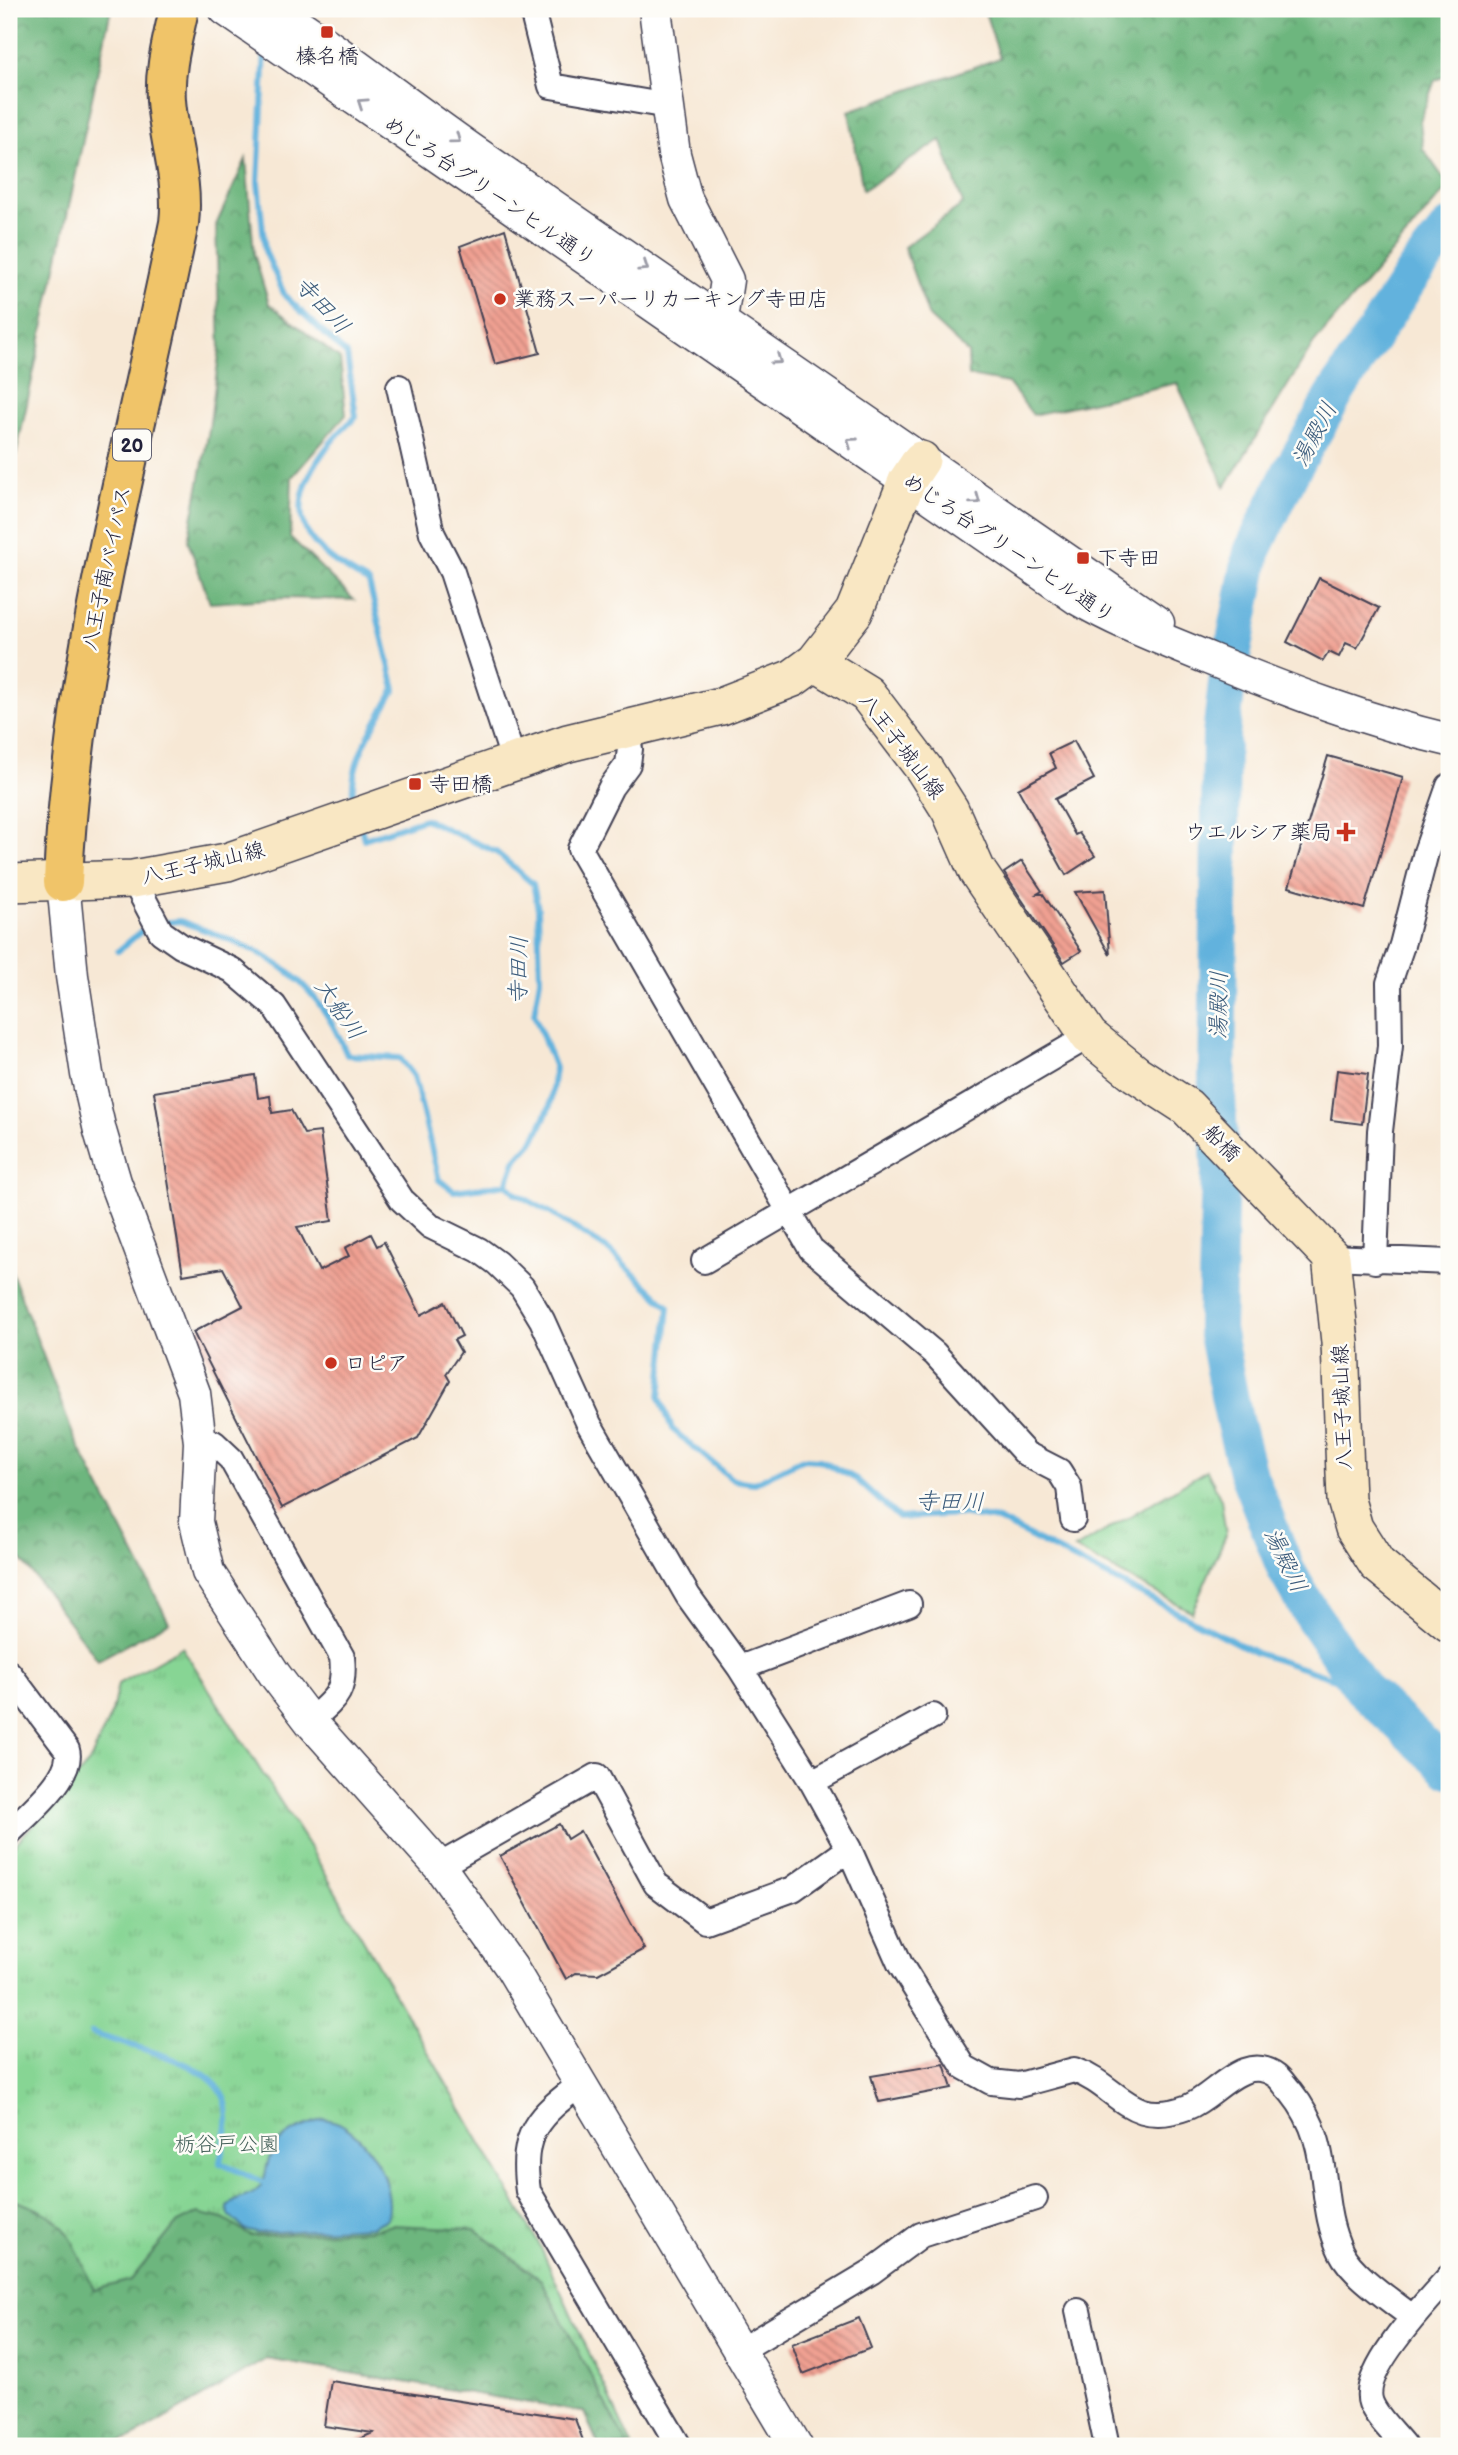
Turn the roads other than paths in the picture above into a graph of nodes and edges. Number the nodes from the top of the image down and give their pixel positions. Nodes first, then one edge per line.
1 (179, 9) edge
2 (225, 9) edge
3 (655, 9) edge
4 (270, 17) edge
5 (534, 18) dead end
6 (668, 106) junction
7 (719, 334) junction
8 (399, 387) dead end
9 (914, 470) junction
10 (815, 662) junction
11 (625, 728) junction
12 (1449, 740) edge
13 (513, 762) junction
14 (1449, 786) edge
15 (1437, 853) edge
16 (133, 879) junction
17 (63, 882) junction
18 (9, 883) edge
19 (1089, 1036) junction
20 (1187, 1107) joint
21 (789, 1211) junction
22 (1331, 1257) junction
23 (704, 1261) dead end
24 (1375, 1261) junction
25 (1449, 1262) edge
26 (200, 1442) junction
27 (1073, 1519) dead end
28 (909, 1604) dead end
29 (1449, 1623) edge
30 (740, 1668) junction
31 (9, 1673) edge
32 (933, 1716) dead end
33 (310, 1721) junction
34 (812, 1783) junction
35 (9, 1833) edge
36 (849, 1849) junction
37 (439, 1866) junction
38 (582, 2083) junction
39 (1035, 2197) dead end
40 (1449, 2277) edge
41 (1078, 2311) dead end
42 (1412, 2317) junction
43 (739, 2351) junction
44 (679, 2446) edge
45 (796, 2446) edge
46 (1107, 2446) edge
47 (1404, 2446) edge

1 - 17 highway, 八王子南バイパス / 20
2 - 4 street, めじろ台グリーンヒル通り
3 - 6 street
4 -> 7 street, めじろ台グリーンヒル通り
7 -> 4 street, めじろ台グリーンヒル通り
5 - 6 street
6 - 7 street
7 - 9 street, めじろ台グリーンヒル通り
8 - 13 street
9 - 10 main road
9 - 12 street, めじろ台グリーンヒル通り
10 - 11 main road, 八王子城山線
10 - 19 main road, 八王子城山線
11 - 13 main road, 八王子城山線
11 - 21 street
13 - 16 main road, 八王子城山線
14 - 15 street
15 - 24 street
16 - 17 main road, 八王子城山線
16 - 30 street
17 - 18 main road, 八王子城山線
17 - 26 street
19 - 20 main road, 八王子城山線
19 - 21 street
20 - 22 main road, 船橋
21 - 23 street
21 - 27 street
22 - 24 street
22 - 29 main road, 八王子城山線
24 - 25 street
26 - 33 street
26 - 33 street
28 - 30 street
30 - 34 street
31 - 35 street
32 - 34 street
33 - 37 street
34 - 36 street
36 - 37 street
36 - 42 street
37 - 38 street
38 - 43 street
38 - 44 street
39 - 43 street
40 - 42 street
41 - 46 street
42 - 47 street
43 - 45 street

